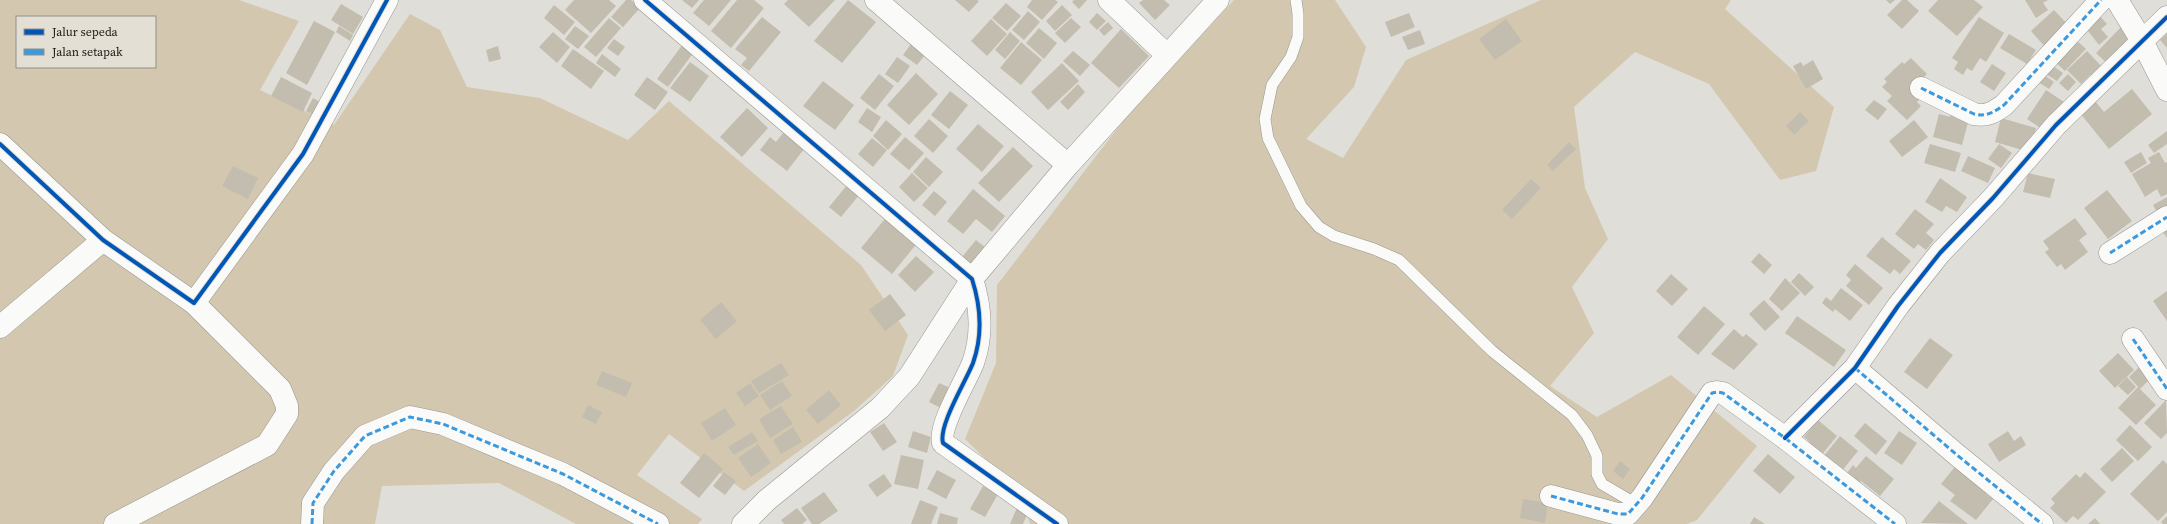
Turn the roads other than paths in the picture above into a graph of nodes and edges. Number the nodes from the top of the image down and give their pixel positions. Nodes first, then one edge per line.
1 (387, 0) edge
2 (645, 0) edge
3 (876, 0) edge
4 (1109, 0) edge
5 (1218, 0) edge
6 (1296, 0) edge
7 (2101, 0) edge
8 (2117, 0) edge
9 (2167, 17) edge
10 (2142, 41) junction
11 (1168, 55) junction
12 (1921, 88) dead end
13 (2167, 90) edge
14 (0, 144) edge
15 (1068, 165) junction
16 (2167, 217) edge
17 (103, 240) junction
18 (2110, 253) dead end
19 (972, 279) junction
20 (194, 302) junction
21 (0, 327) edge
22 (2133, 339) dead end
23 (1855, 368) junction
24 (2167, 389) edge
25 (1785, 438) junction
26 (1550, 496) dead end
27 (1638, 502) junction
28 (115, 524) edge
29 (312, 524) edge
30 (658, 524) edge
31 (743, 524) edge
32 (1057, 524) edge
33 (1895, 524) edge
34 (2042, 524) edge

1 - 20 street
2 - 19 street
3 - 15 street
4 - 11 street
5 - 11 street
6 - 27 lane
7 - 12 street
8 - 10 street
9 - 10 street
10 - 13 street
10 - 23 street
11 - 15 street
14 - 17 street
15 - 19 street
16 - 18 street
17 - 20 street
17 - 21 street
19 - 31 street
19 - 32 street
20 - 28 street
22 - 24 street
23 - 25 street
23 - 34 street
25 - 27 street
25 - 33 street
26 - 27 street
29 - 30 street

